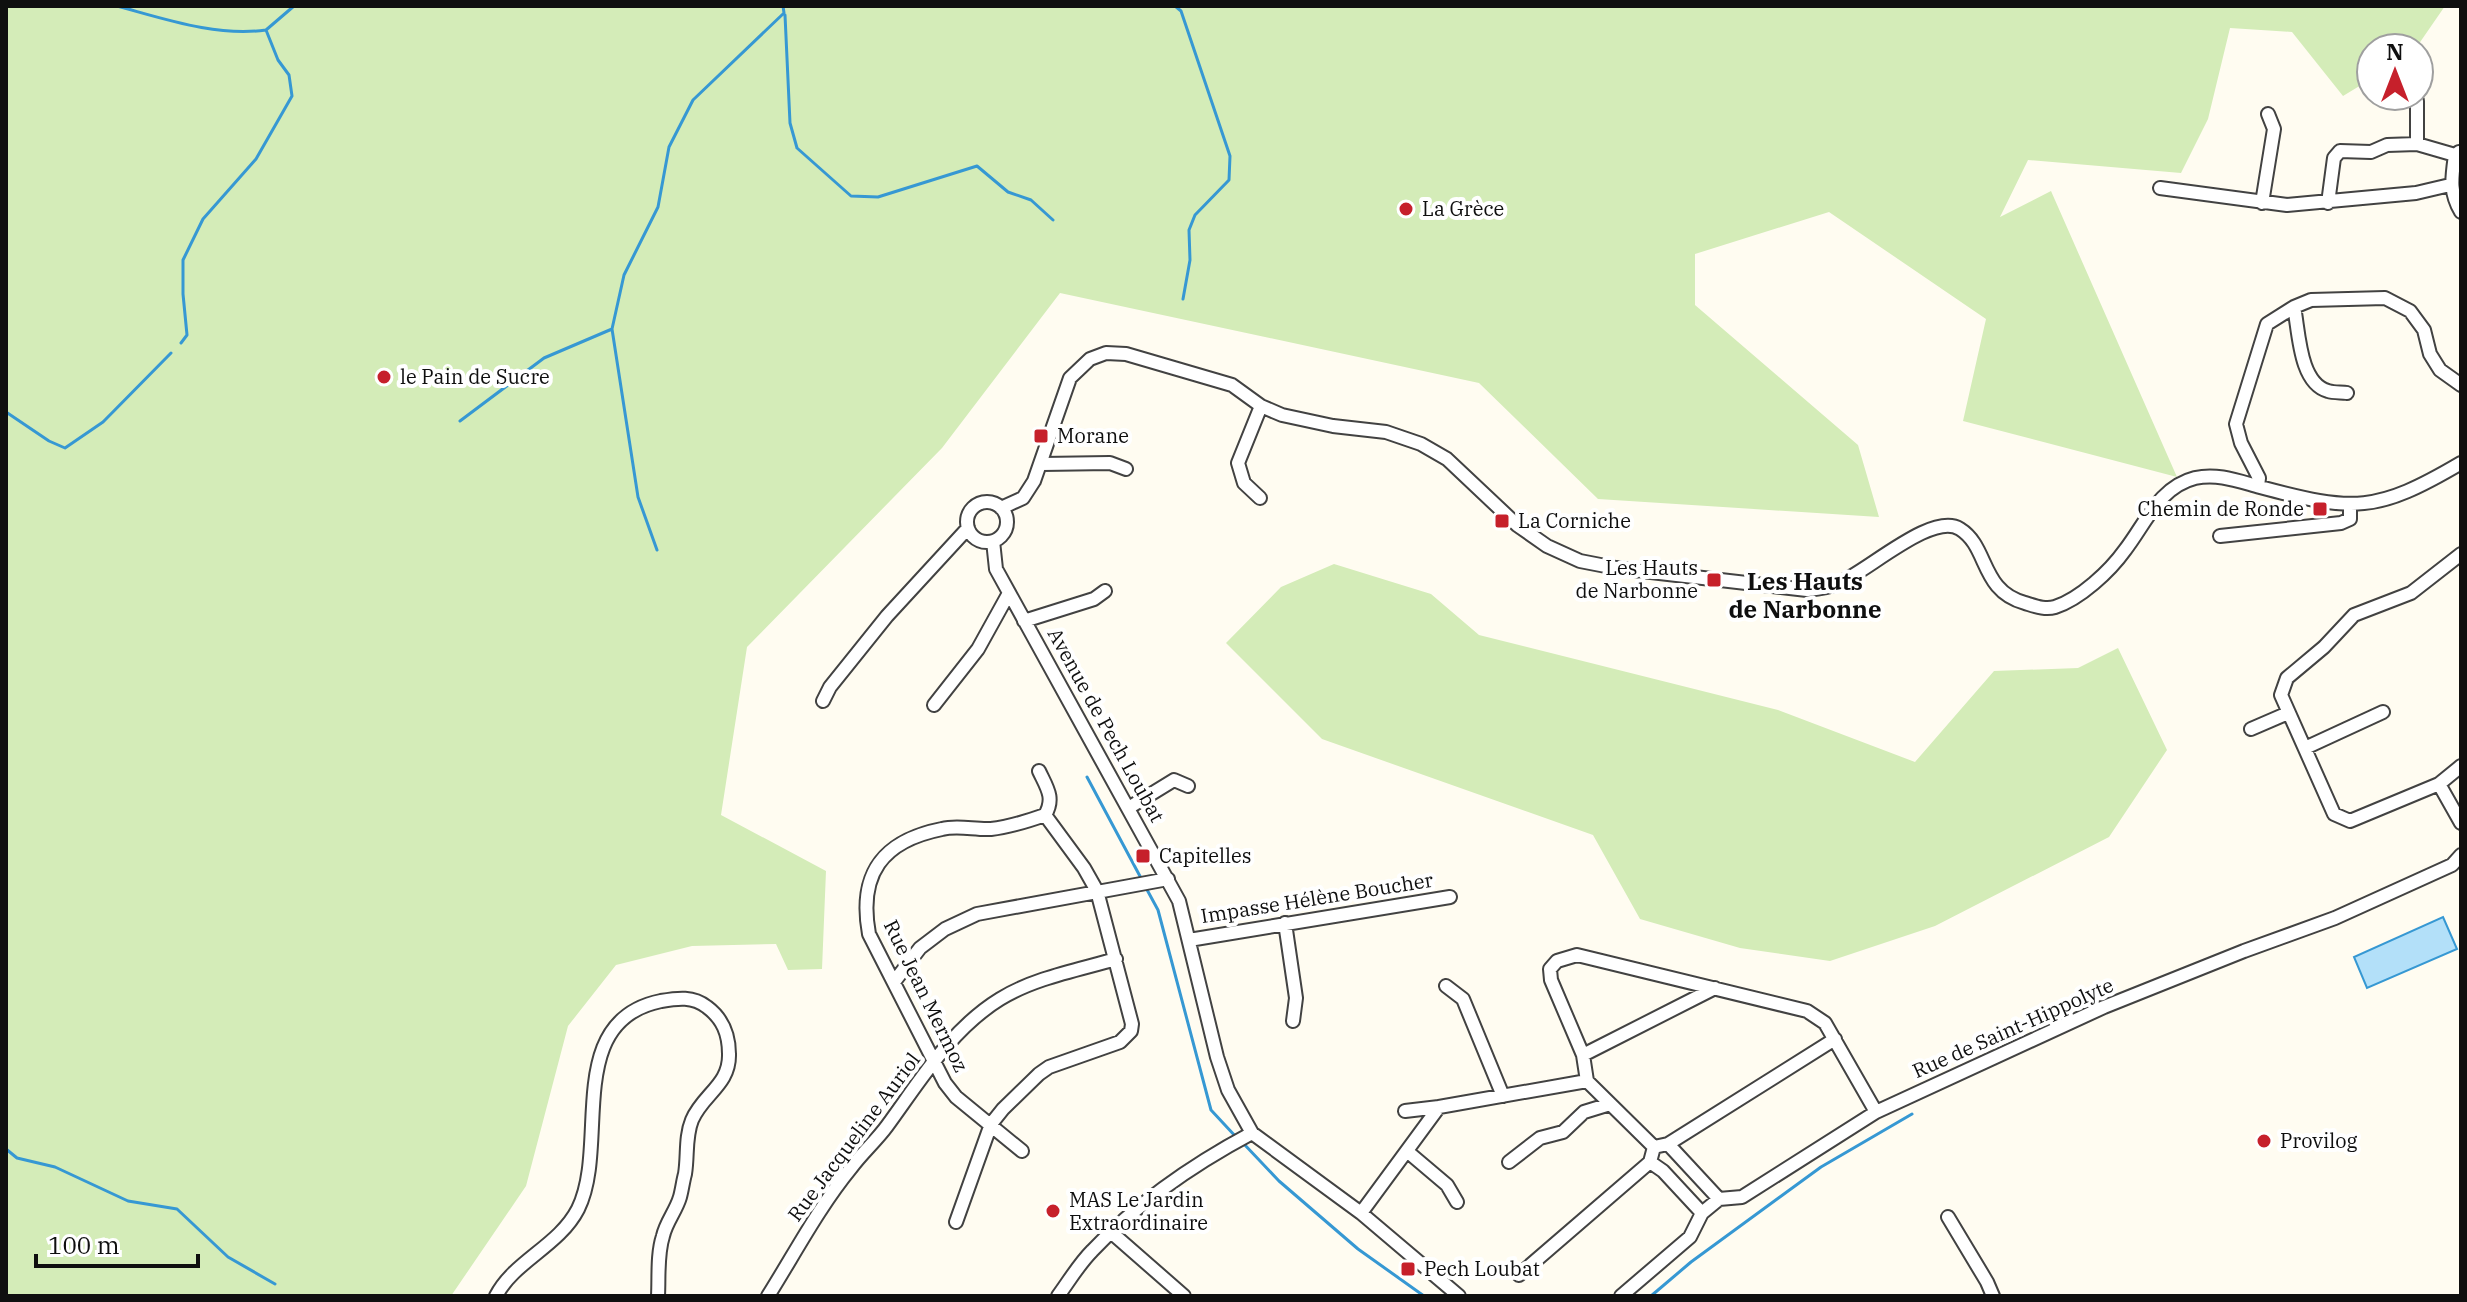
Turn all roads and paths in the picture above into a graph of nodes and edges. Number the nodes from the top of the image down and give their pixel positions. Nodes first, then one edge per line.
1 (2417, 112) edge
2 (2268, 114) dead end
3 (2417, 144) junction
4 (2458, 152) edge
5 (2450, 185) junction
6 (2160, 188) dead end
7 (2262, 203) junction
8 (2328, 203) junction
9 (2461, 212) edge
10 (2294, 307) junction
11 (2461, 385) edge
12 (2347, 393) dead end
13 (1261, 406) junction
14 (2461, 463) edge
15 (1042, 464) junction
16 (1126, 469) dead end
17 (2258, 486) junction
18 (1260, 498) dead end
19 (2350, 505) junction
20 (1001, 508) junction
21 (968, 528) junction
22 (2220, 536) dead end
23 (993, 541) junction
24 (2461, 554) edge
25 (1105, 591) dead end
26 (1009, 593) junction
27 (1024, 621) junction
28 (823, 701) dead end
29 (934, 705) dead end
30 (2383, 712) dead end
31 (2288, 713) junction
32 (2251, 729) dead end
33 (2305, 748) junction
34 (2461, 766) edge
35 (1039, 771) dead end
36 (2439, 784) junction
37 (1188, 786) dead end
38 (1130, 807) junction
39 (1045, 815) junction
40 (2461, 823) edge
41 (2461, 855) edge
42 (1168, 879) junction
43 (1097, 891) junction
44 (1450, 897) dead end
45 (1285, 923) junction
46 (1189, 940) junction
47 (1116, 959) junction
48 (894, 982) junction
49 (1446, 986) dead end
50 (1715, 988) junction
51 (1293, 1021) dead end
52 (1835, 1039) junction
53 (1583, 1055) junction
54 (933, 1063) junction
55 (1587, 1081) junction
56 (1503, 1096) junction
57 (1610, 1104) junction
58 (1439, 1107) junction
59 (1405, 1111) dead end
60 (1876, 1112) junction
61 (991, 1124) junction
62 (1247, 1135) junction
63 (1668, 1144) junction
64 (1654, 1147) junction
65 (1022, 1151) dead end
66 (1408, 1152) junction
67 (1509, 1162) dead end
68 (1650, 1162) junction
69 (1719, 1199) junction
70 (1457, 1202) dead end
71 (1361, 1213) junction
72 (1702, 1213) junction
73 (1948, 1217) dead end
74 (956, 1222) dead end
75 (1112, 1233) junction
76 (1519, 1275) dead end
77 (496, 1296) edge
78 (658, 1296) edge
79 (768, 1296) edge
80 (1058, 1296) edge
81 (1184, 1296) edge
82 (1459, 1296) edge
83 (1621, 1296) edge
84 (1993, 1296) edge

1 - 3 street
2 - 7 street
3 - 4 street
3 - 8 street
4 - 5 street
5 - 8 street
5 - 9 street
6 - 7 street
7 - 8 street
10 - 11 street
10 - 12 street
10 - 17 street
13 - 15 street
13 - 17 street
13 - 18 street
14 - 19 street
15 - 16 street
15 - 20 street
17 - 19 street
19 - 22 street
20 - 21 street
20 - 23 street
21 - 23 street
21 - 28 street
23 - 26 street, Avenue de Pech Loubat
24 - 31 street
25 - 27 street
26 - 27 street, Avenue de Pech Loubat
26 - 29 street
27 - 38 street, Avenue de Pech Loubat
30 - 33 street
31 - 32 street
31 - 33 street
33 - 36 street
34 - 36 street
35 - 39 street
36 - 40 street
37 - 38 street
38 - 42 street, Avenue de Pech Loubat
39 - 43 street
39 - 48 street, Rue Jean Mermoz
41 - 60 street, Rue de Saint-Hippolyte
42 - 43 street
42 - 46 street, Avenue de Pech Loubat
43 - 47 street
43 - 48 street
44 - 45 street, Impasse Hélène Boucher
45 - 46 street, Impasse Hélène Boucher
45 - 51 street
46 - 62 street, Avenue de Pech Loubat
47 - 54 street, Rue Jacqueline Auriol
47 - 61 street
48 - 54 street, Rue Jean Mermoz
49 - 56 street
50 - 52 street
50 - 53 street
50 - 53 street
52 - 60 street
52 - 63 street
53 - 55 street
54 - 61 street, Rue Jean Mermoz
54 - 79 street, Rue Jacqueline Auriol
55 - 56 street
55 - 57 street
56 - 58 street
57 - 64 street
57 - 67 street
58 - 59 street
58 - 66 street
60 - 69 street, Rue de Saint-Hippolyte
61 - 65 street, Rue Jean Mermoz
61 - 74 street
62 - 71 street, Avenue de Pech Loubat
62 - 75 street
63 - 64 street
63 - 69 street
64 - 68 street
66 - 70 street
66 - 71 street
68 - 72 street
68 - 76 street
69 - 72 street, Rue de Saint-Hippolyte
71 - 82 street, Avenue de Pech Loubat
72 - 83 street, Rue de Saint-Hippolyte
73 - 84 street
75 - 80 street
75 - 81 street
77 - 78 street

